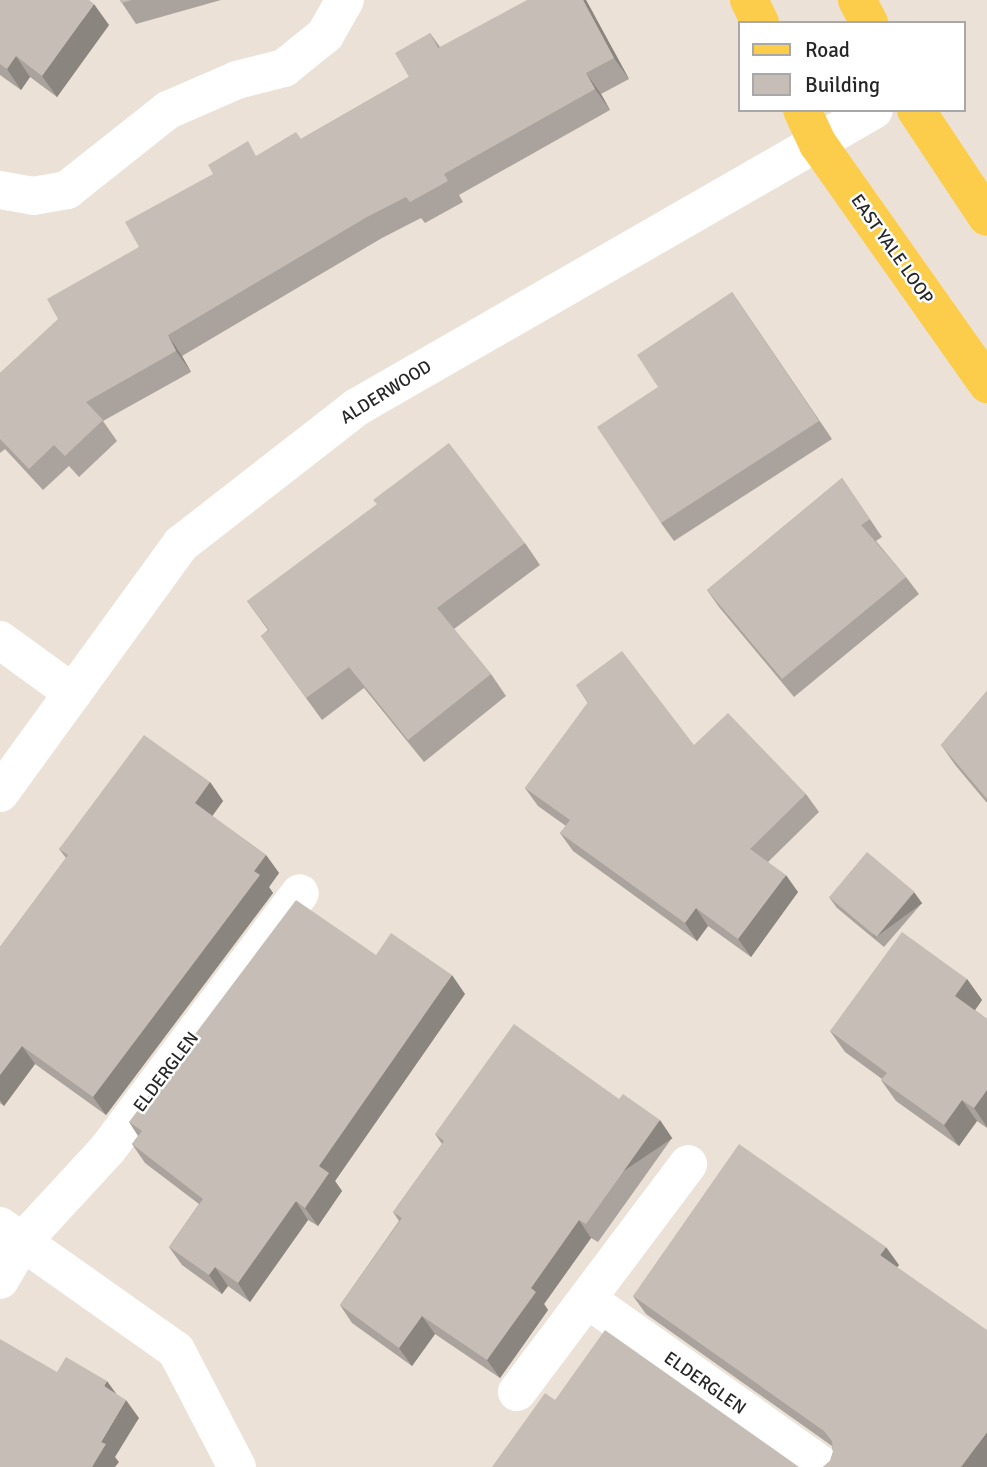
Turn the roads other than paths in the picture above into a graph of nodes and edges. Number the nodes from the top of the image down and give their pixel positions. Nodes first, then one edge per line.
1 (345, 0) edge
2 (749, 0) edge
3 (857, 0) edge
4 (759, 21) edge
5 (868, 21) edge
6 (803, 112) edge
7 (871, 112) edge
8 (917, 112) edge
9 (818, 144) junction
10 (0, 190) edge
11 (987, 217) edge
12 (987, 384) edge
13 (0, 640) edge
14 (73, 693) junction
15 (0, 793) edge
16 (300, 893) dead end
17 (688, 1164) dead end
18 (11, 1234) edge
19 (0, 1280) edge
20 (587, 1299) junction
21 (517, 1392) dead end
22 (237, 1467) edge
23 (824, 1467) edge

1 - 10 street
2 - 4 main road
3 - 5 main road
6 - 9 main road, EAST YALE LOOP
7 - 9 street, ALDERWOOD
8 - 11 main road
9 - 12 main road, EAST YALE LOOP
9 - 14 street, ALDERWOOD
13 - 14 street
14 - 15 street, ALDERWOOD
16 - 18 street, ELDERGLEN
17 - 20 street
18 - 19 street, ELDERGLEN
18 - 22 street
20 - 21 street
20 - 23 street, ELDERGLEN

